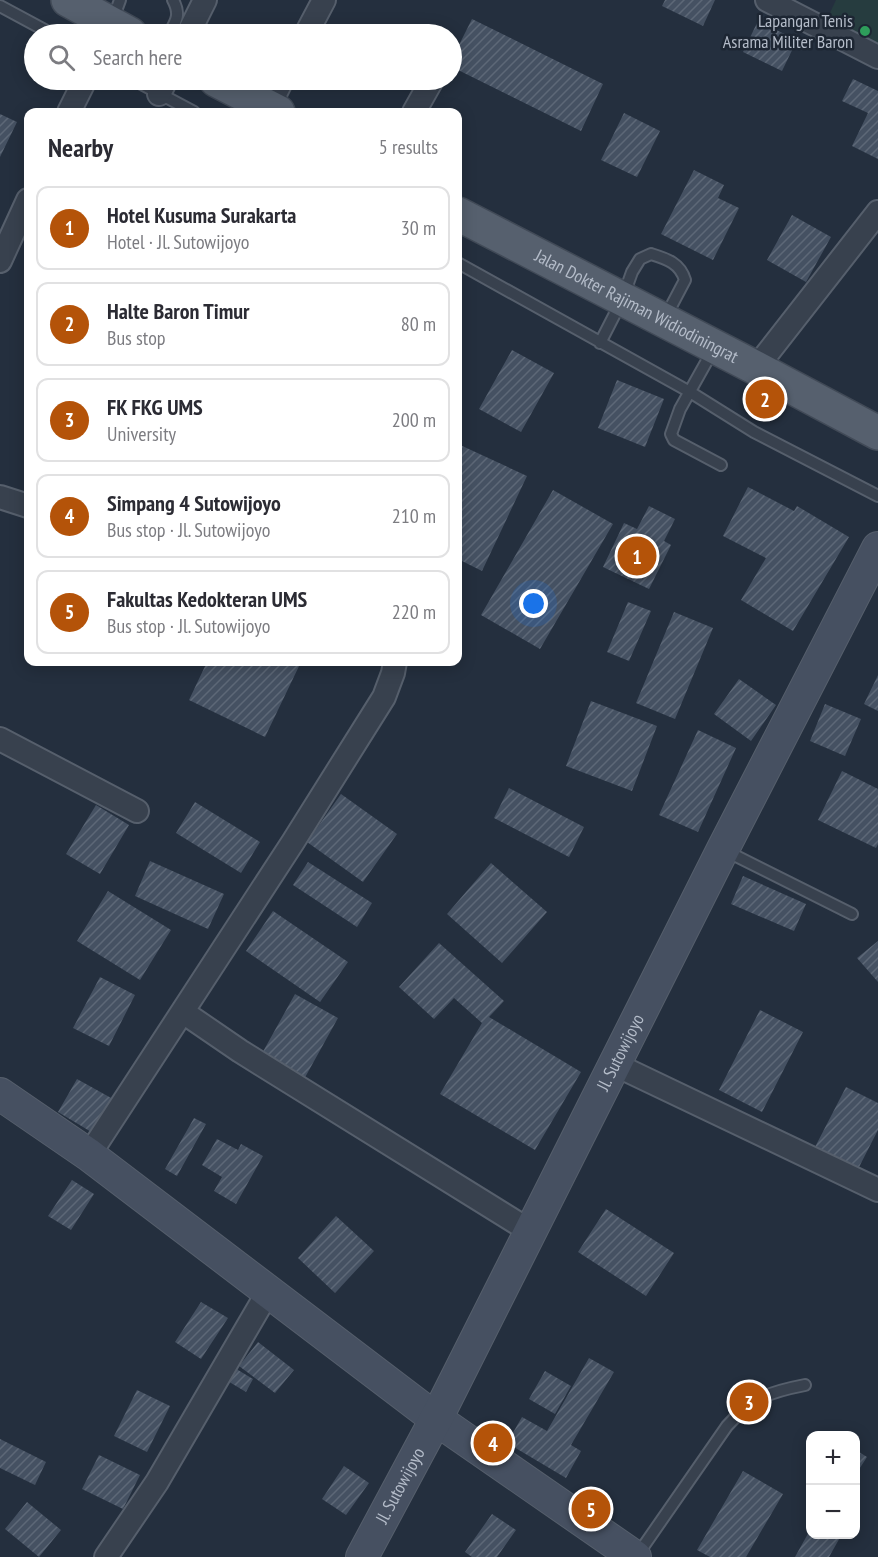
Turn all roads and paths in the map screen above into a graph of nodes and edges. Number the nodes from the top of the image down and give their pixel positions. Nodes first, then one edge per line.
1 (68, 0) edge
2 (173, 0) edge
3 (205, 0) edge
4 (324, 0) edge
5 (767, 0) edge
6 (0, 6) edge
7 (807, 9) edge
8 (117, 23) edge
9 (33, 24) edge
10 (174, 24) edge
11 (193, 24) edge
12 (311, 24) edge
13 (878, 57) edge
14 (80, 90) edge
15 (168, 90) edge
16 (241, 90) edge
17 (426, 90) edge
18 (274, 103) edge
19 (71, 108) edge
20 (189, 108) edge
21 (416, 108) edge
22 (24, 209) edge
23 (878, 212) edge
24 (462, 216) edge
25 (0, 261) edge
26 (462, 265) edge
27 (622, 300) junction
28 (664, 320) junction
29 (600, 343) junction
30 (714, 347) junction
31 (756, 368) junction
32 (690, 392) junction
33 (878, 433) edge
34 (721, 465) dead end
35 (878, 496) edge
36 (0, 497) edge
37 (24, 505) edge
38 (878, 548) edge
39 (394, 666) edge
40 (0, 739) edge
41 (137, 810) dead end
42 (723, 849) junction
43 (852, 914) dead end
44 (183, 1012) junction
45 (614, 1064) junction
46 (1, 1096) edge
47 (89, 1155) junction
48 (878, 1190) edge
49 (530, 1231) junction
50 (268, 1292) junction
51 (805, 1384) dead end
52 (436, 1419) junction
53 (106, 1557) edge
54 (362, 1557) edge
55 (635, 1557) edge

1 - 8 main road
2 - 10 lane
3 - 11 street
4 - 12 street
5 - 7 street
6 - 9 lane
7 - 13 street
14 - 19 street
15 - 20 lane
16 - 18 main road
17 - 21 street
22 - 25 street
23 - 31 street
24 - 27 main road, Jalan Dokter Rajiman Widiodiningrat
26 - 29 lane
27 - 28 main road, Jalan Dokter Rajiman Widiodiningrat
27 - 28 lane
27 - 29 lane
28 - 30 main road, Jalan Dokter Rajiman Widiodiningrat
29 - 32 lane
30 - 31 main road, Jalan Dokter Rajiman Widiodiningrat
30 - 32 lane
31 - 33 main road, Jalan Dokter Rajiman Widiodiningrat
32 - 34 lane
32 - 35 lane
36 - 37 street
38 - 42 main road, Jl. Sutowijoyo
39 - 44 street
40 - 41 street
42 - 43 lane
42 - 45 main road, Jl. Sutowijoyo
44 - 47 street
44 - 49 street
45 - 48 street
45 - 49 main road, Jl. Sutowijoyo
46 - 47 main road
47 - 50 main road
49 - 52 main road, Jl. Sutowijoyo
50 - 52 main road
50 - 53 street
51 - 55 lane
52 - 54 main road, Jl. Sutowijoyo
52 - 55 main road

